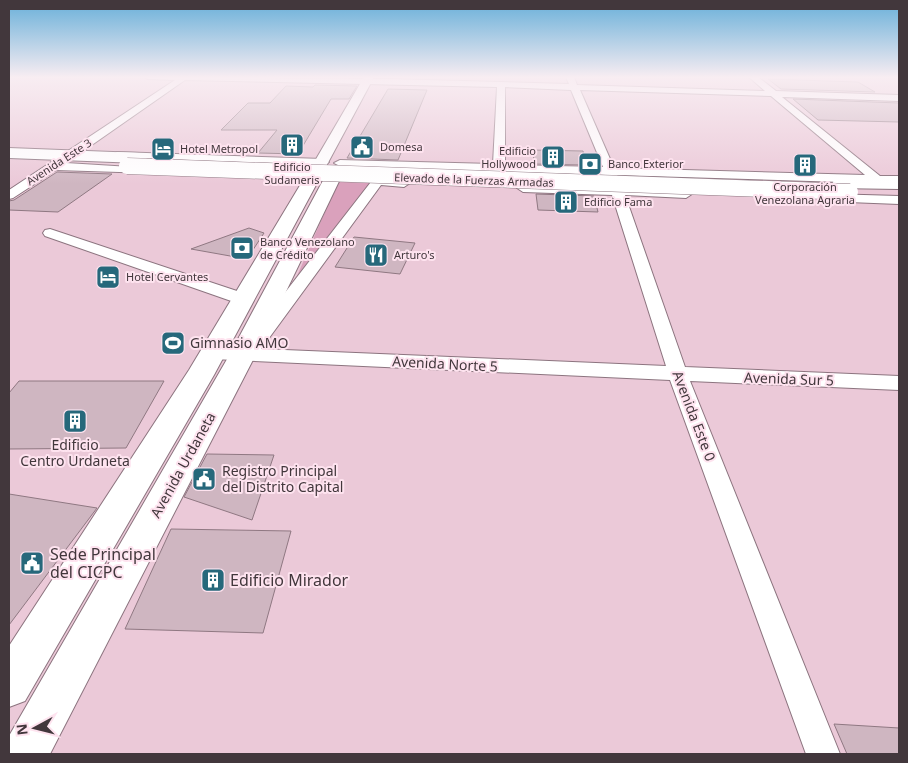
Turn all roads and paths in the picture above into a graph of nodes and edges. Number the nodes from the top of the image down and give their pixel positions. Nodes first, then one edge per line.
1 (132, 113) edge
2 (357, 113) edge
3 (501, 113) edge
4 (585, 113) edge
5 (797, 113) edge
6 (347, 148) dead end
7 (9, 153) edge
8 (72, 154) junction
9 (133, 162) junction
10 (9, 164) edge
11 (54, 166) junction
12 (499, 167) junction
13 (326, 169) junction
14 (610, 170) junction
15 (843, 185) junction
16 (895, 189) edge
17 (617, 192) junction
18 (9, 194) edge
19 (867, 200) joint
20 (50, 233) dead end
21 (243, 299) junction
22 (228, 354) junction
23 (678, 374) junction
24 (899, 383) edge
25 (9, 685) edge
26 (25, 754) edge
27 (823, 754) edge

1 - 8 street, Avenida Este 3
2 - 13 main road, Avenida Urdaneta
3 - 12 street
4 - 14 street, Avenida Este 0
5 - 16 street
6 - 13 main road, Avenida Urdaneta
7 - 8 main road, Elevado de la Fuerzas Armadas
8 - 9 main road, Elevado de la Fuerzas Armadas
8 - 11 street, Avenida Este 3
8 - 13 street
9 - 11 main road, Elevado de la Fuerzas Armadas
9 - 15 main road, Elevado de la Fuerzas Armadas, bridge
10 - 11 main road, Elevado de la Fuerzas Armadas
11 - 13 street
11 - 18 street, Avenida Este 3
12 - 13 street
12 - 14 street
13 - 21 main road, Avenida Urdaneta
13 - 22 main road, Avenida Urdaneta
14 - 15 street
14 - 17 street, Avenida Este 0
15 - 16 main road, Elevado de la Fuerzas Armadas
16 - 19 main road
17 - 19 street
17 - 22 street
17 - 23 street, Avenida Este 0
20 - 21 street
21 - 22 main road, Avenida Urdaneta
22 - 23 street, Avenida Norte 5
22 - 25 main road, Avenida Urdaneta
22 - 26 main road, Avenida Urdaneta
23 - 24 street, Avenida Sur 5
23 - 27 street, Avenida Este 0

